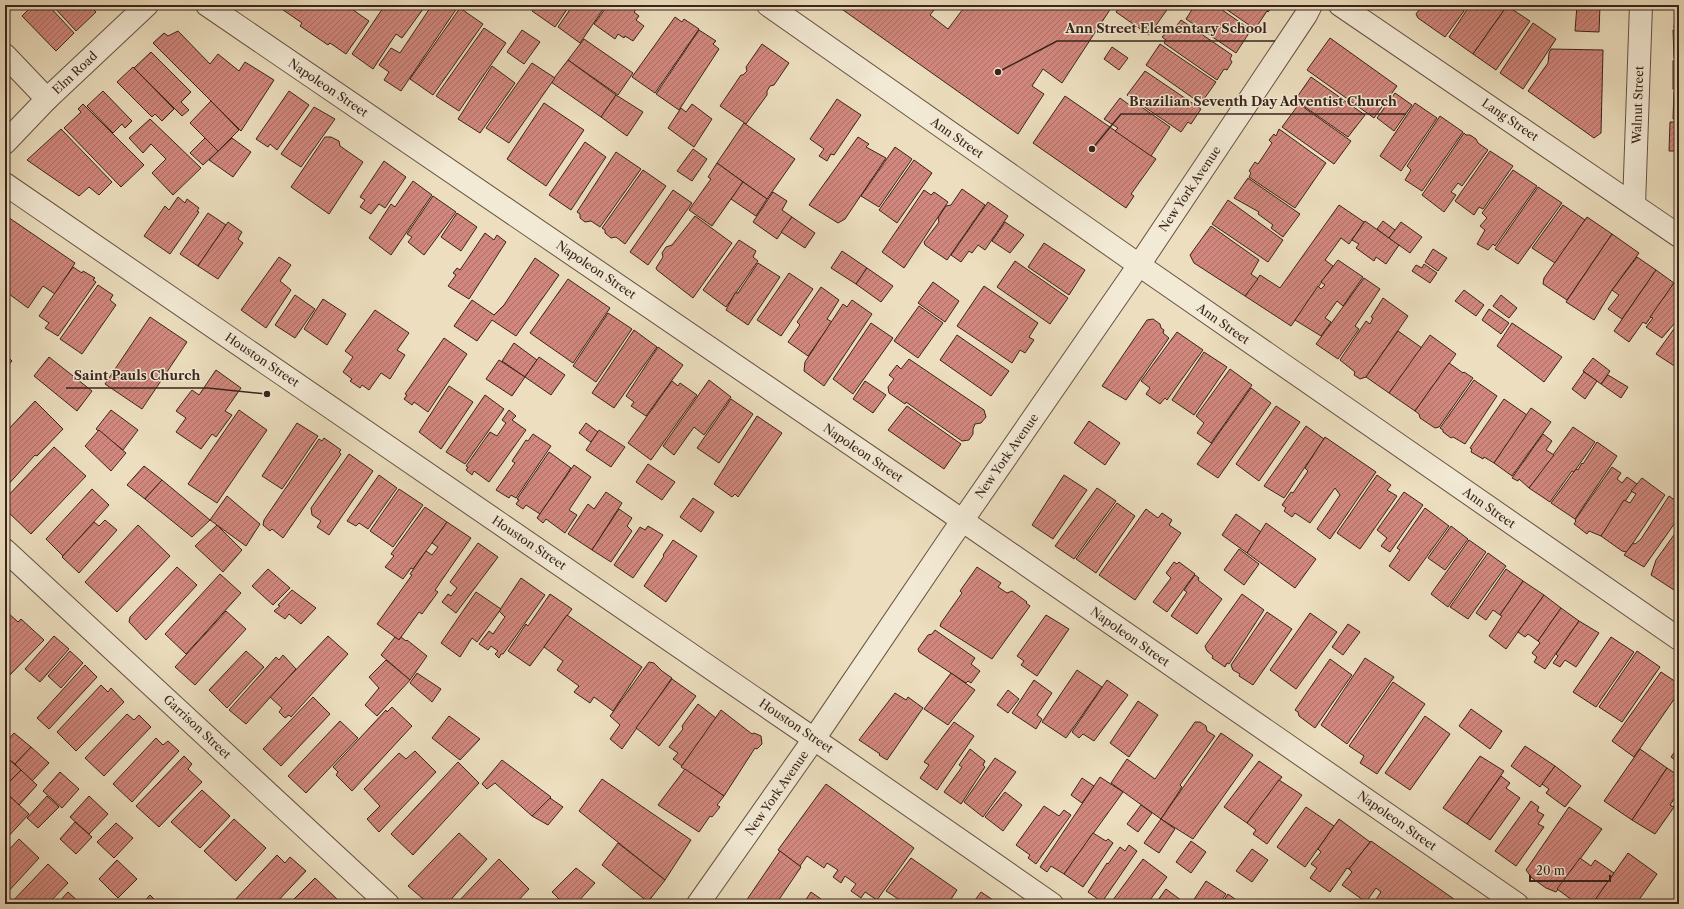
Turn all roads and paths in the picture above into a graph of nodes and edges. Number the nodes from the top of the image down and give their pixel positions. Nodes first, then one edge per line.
1 (147, 5) edge
2 (207, 5) edge
3 (768, 5) edge
4 (1311, 5) edge
5 (1340, 5) edge
6 (1641, 5) edge
7 (5, 55) edge
8 (47, 99) junction
9 (5, 143) edge
10 (5, 184) edge
11 (1634, 204) junction
12 (1679, 236) edge
13 (1139, 266) junction
14 (962, 520) junction
15 (5, 550) edge
16 (1679, 639) edge
17 (814, 739) junction
18 (388, 904) edge
19 (698, 904) edge
20 (1052, 904) edge
21 (1517, 904) edge

1 - 8 street, Elm Road
2 - 14 street, Napoleon Street
3 - 13 street, Ann Street
4 - 13 street, New York Avenue
5 - 11 street, Lang Street
6 - 11 street, Walnut Street
7 - 8 street
8 - 9 street, Elm Road
10 - 17 street, Houston Street
11 - 12 street, Lang Street
13 - 14 street, New York Avenue
13 - 16 street, Ann Street
14 - 17 street, New York Avenue
14 - 21 street, Napoleon Street
15 - 18 street, Garrison Street
17 - 19 street, New York Avenue
17 - 20 street, Houston Street

